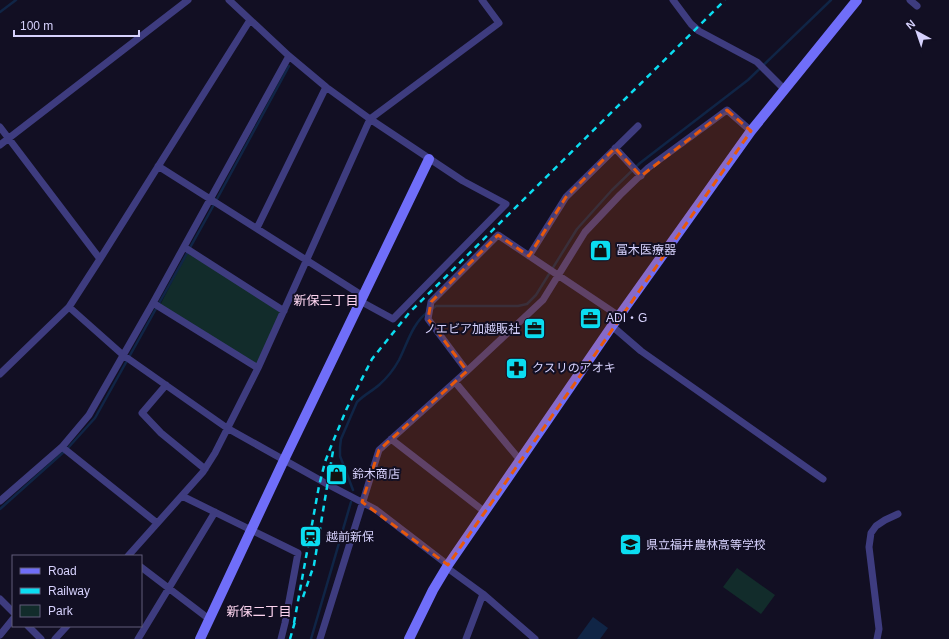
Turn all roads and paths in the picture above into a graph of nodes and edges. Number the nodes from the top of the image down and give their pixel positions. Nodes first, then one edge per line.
1 (188, 0) edge
2 (229, 0) edge
3 (482, 0) edge
4 (673, 0) edge
5 (856, 0) edge
6 (910, 0) edge
7 (917, 6) dead end
8 (250, 20) junction
9 (289, 56) junction
10 (326, 87) junction
11 (784, 89) junction
12 (370, 119) junction
13 (638, 126) dead end
14 (0, 127) edge
15 (751, 131) junction
16 (8, 138) junction
17 (0, 145) edge
18 (614, 148) junction
19 (429, 159) junction
20 (158, 166) junction
21 (640, 176) junction
22 (210, 198) junction
23 (257, 228) junction
24 (184, 247) junction
25 (529, 256) junction
26 (100, 259) junction
27 (307, 261) junction
28 (558, 276) junction
29 (361, 298) junction
30 (153, 303) junction
31 (69, 307) junction
32 (284, 311) junction
33 (619, 316) junction
34 (612, 326) junction
35 (123, 355) junction
36 (258, 368) junction
37 (467, 371) junction
38 (0, 374) edge
39 (455, 382) junction
40 (166, 385) junction
41 (227, 428) junction
42 (391, 439) junction
43 (62, 447) junction
44 (284, 460) junction
45 (520, 460) junction
46 (205, 469) junction
47 (823, 478) dead end
48 (182, 496) junction
49 (0, 501) edge
50 (362, 502) junction
51 (215, 512) junction
52 (485, 512) junction
53 (898, 514) dead end
54 (158, 523) junction
55 (251, 531) junction
56 (129, 555) edge
57 (447, 566) junction
58 (142, 568) edge
59 (169, 588) junction
60 (483, 594) junction
61 (0, 599) edge
62 (12, 611) edge
63 (12, 620) edge
64 (209, 620) junction
65 (29, 627) edge
66 (66, 627) edge
67 (0, 635) edge
68 (41, 639) edge
69 (55, 639) edge
70 (138, 639) edge
71 (200, 639) edge
72 (281, 639) edge
73 (320, 639) edge
74 (409, 639) edge
75 (466, 639) edge
76 (535, 639) edge
77 (877, 639) edge

1 - 16 street
2 - 8 street
3 - 12 street
4 - 11 street
5 - 11 street
6 - 7 street
8 - 9 street
8 - 20 street
9 - 10 street
9 - 22 street
10 - 12 street
10 - 23 street
11 - 15 street
12 - 19 street
12 - 27 street
13 - 18 street
14 - 16 street
15 - 21 street
15 - 33 street
16 - 17 street
16 - 26 street
18 - 21 street
18 - 25 street
19 - 29 street
19 - 29 street
20 - 22 street
20 - 26 street
21 - 28 street
22 - 23 street
22 - 24 street
23 - 27 street
24 - 30 street
24 - 32 street
25 - 28 street
25 - 37 street
26 - 31 street
27 - 29 street
27 - 32 street
28 - 33 street
28 - 37 street
29 - 44 street
30 - 35 street
30 - 36 street
31 - 35 street
31 - 38 street
32 - 36 street
33 - 34 street
34 - 45 street
34 - 47 street
35 - 40 street
35 - 43 street
36 - 41 street
37 - 39 street
39 - 42 street
39 - 45 street
40 - 41 street
40 - 46 street
41 - 44 street
41 - 46 street
42 - 50 street
42 - 52 street
43 - 49 street
43 - 54 street
44 - 50 street
44 - 55 street
45 - 52 street
46 - 48 street
48 - 51 street
48 - 54 street
50 - 57 street
50 - 73 street
51 - 55 street
51 - 59 street
52 - 57 street
53 - 77 street
54 - 56 street
55 - 64 street
55 - 72 street
57 - 60 street
57 - 74 street
58 - 59 street
59 - 64 street
59 - 70 street
60 - 75 street
60 - 76 street
61 - 62 street
63 - 67 street
64 - 71 street
65 - 68 street
66 - 69 street

